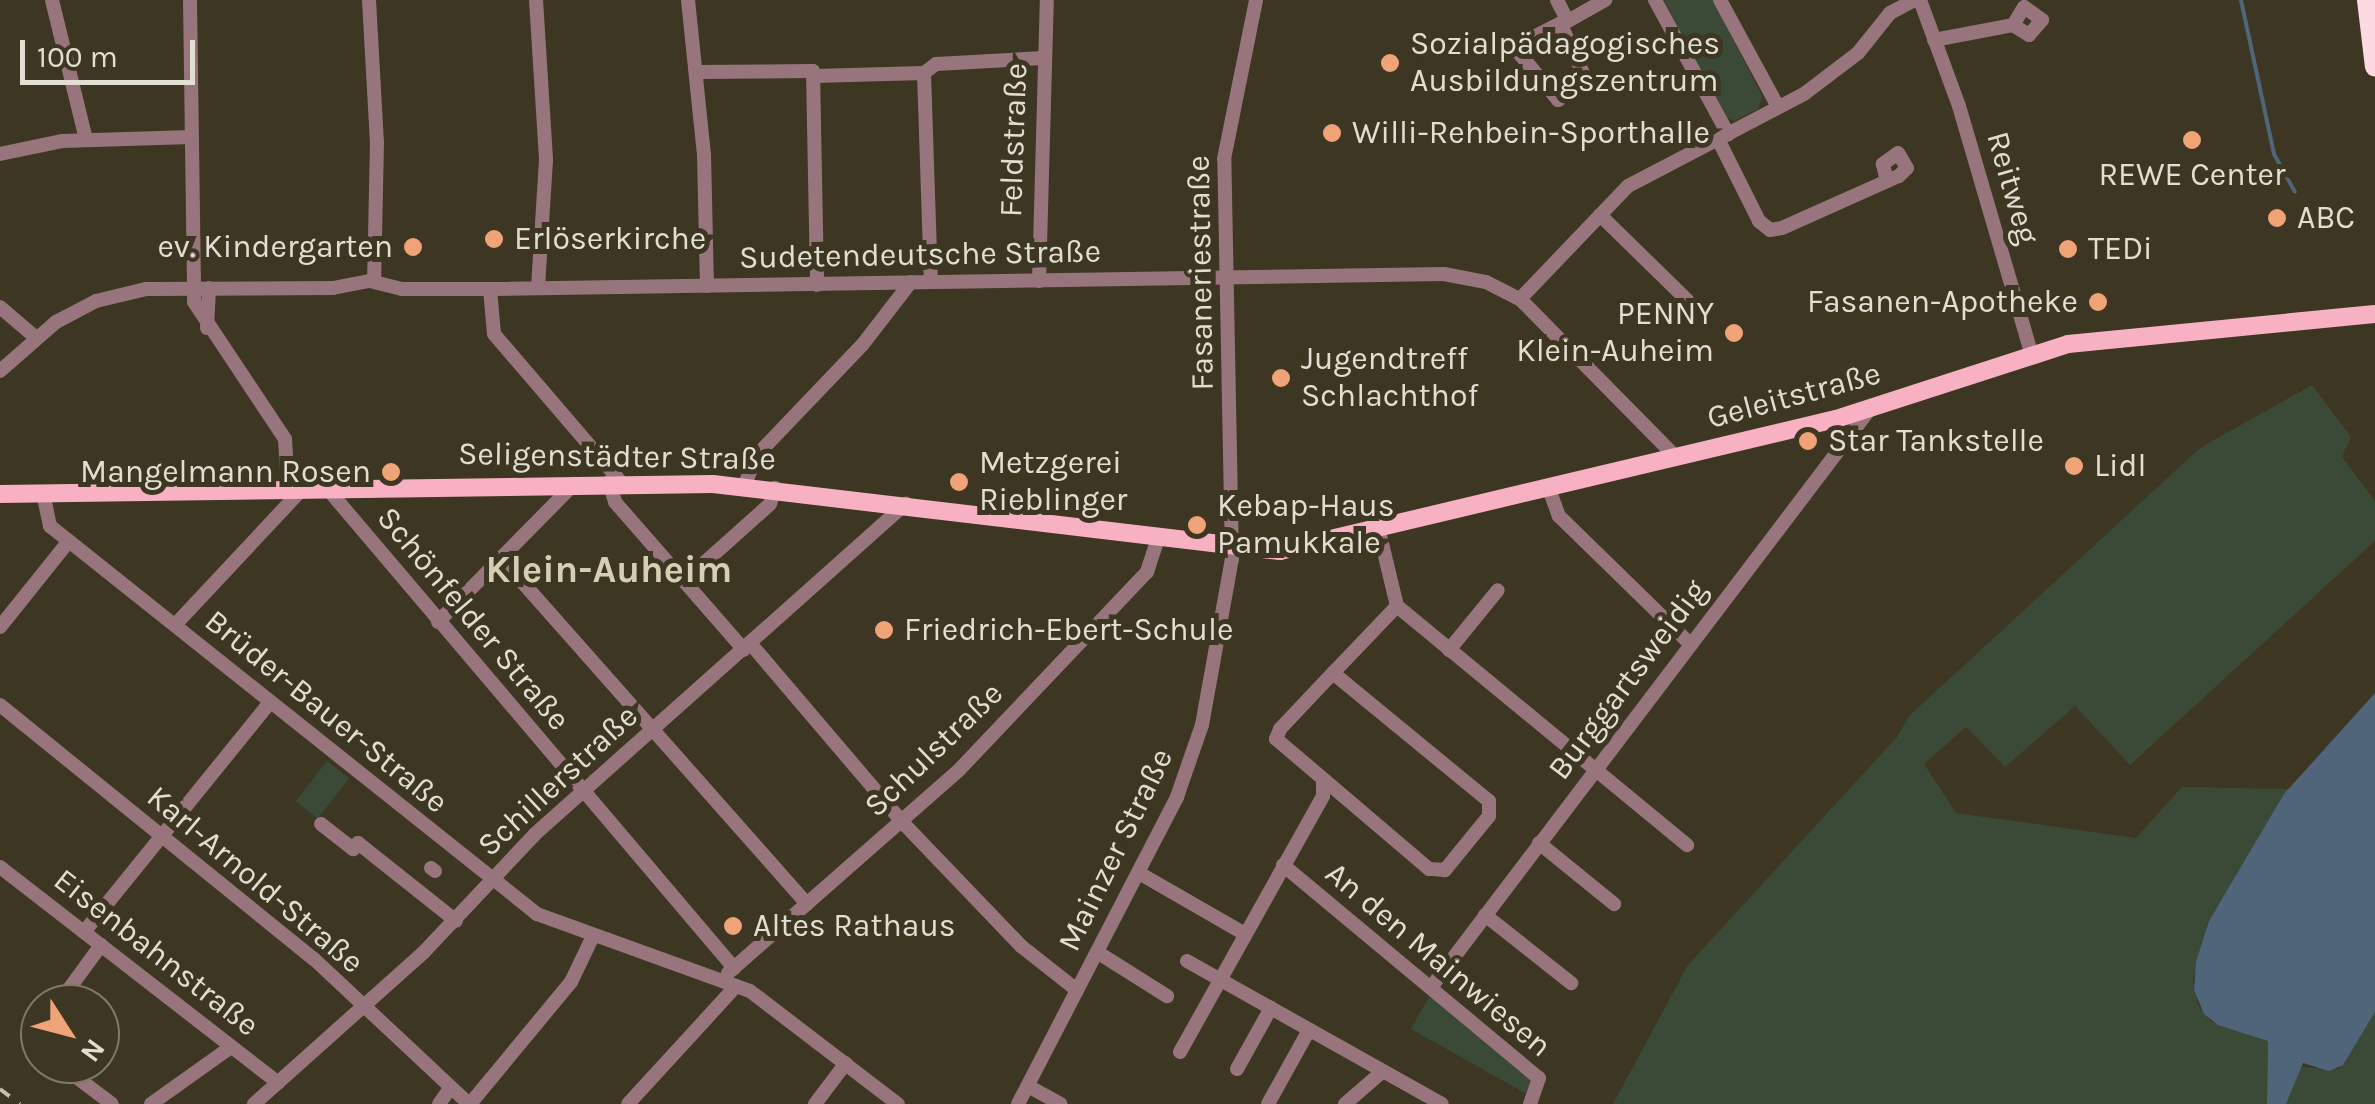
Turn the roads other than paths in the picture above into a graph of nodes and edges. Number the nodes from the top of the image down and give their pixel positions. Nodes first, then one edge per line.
1 (52, 0) edge
2 (190, 0) edge
3 (370, 0) edge
4 (536, 0) edge
5 (688, 0) edge
6 (1047, 0) edge
7 (1256, 0) edge
8 (1557, 0) edge
9 (1605, 0) edge
10 (1655, 0) edge
11 (1720, 0) edge
12 (1917, 0) edge
13 (2367, 0) edge
14 (1566, 20) junction
15 (2013, 25) dead end
16 (1934, 40) junction
17 (1043, 58) junction
18 (2375, 67) edge
19 (696, 72) junction
20 (924, 73) junction
21 (814, 76) junction
22 (1778, 107) junction
23 (1723, 137) junction
24 (191, 138) junction
25 (86, 140) junction
26 (0, 154) edge
27 (1887, 181) dead end
28 (1600, 214) junction
29 (1228, 277) junction
30 (1039, 281) junction
31 (374, 282) junction
32 (911, 282) junction
33 (931, 282) junction
34 (817, 284) junction
35 (707, 286) junction
36 (201, 288) junction
37 (538, 288) junction
38 (490, 289) junction
39 (1520, 298) junction
40 (1686, 300) dead end
41 (0, 306) edge
42 (2375, 314) edge
43 (34, 336) junction
44 (2031, 354) junction
45 (0, 372) edge
46 (1870, 409) junction
47 (1677, 458) junction
48 (615, 482) junction
49 (575, 483) junction
50 (744, 486) junction
51 (326, 487) junction
52 (296, 488) junction
53 (775, 488) junction
54 (1549, 489) junction
55 (43, 493) junction
56 (0, 494) edge
57 (906, 504) junction
58 (1379, 531) junction
59 (1158, 538) junction
60 (69, 541) junction
61 (1230, 548) junction
62 (501, 558) junction
63 (684, 581) junction
64 (1498, 590) dead end
65 (1396, 606) junction
66 (438, 622) junction
67 (175, 626) junction
68 (0, 627) edge
69 (1690, 644) junction
70 (747, 647) junction
71 (1449, 650) junction
72 (1333, 673) junction
73 (270, 702) junction
74 (0, 705) edge
75 (653, 730) junction
76 (1594, 771) junction
77 (1323, 782) junction
78 (583, 790) junction
79 (902, 822) junction
80 (320, 824) dead end
81 (161, 835) junction
82 (1539, 843) junction
83 (1687, 846) dead end
84 (1283, 865) junction
85 (0, 868) edge
86 (1139, 873) junction
87 (492, 880) junction
88 (810, 901) junction
89 (1614, 904) dead end
90 (1485, 915) junction
91 (456, 920) junction
92 (84, 932) junction
93 (1245, 934) junction
94 (593, 936) junction
95 (101, 945) junction
96 (1098, 952) junction
97 (1187, 961) dead end
98 (734, 968) junction
99 (720, 980) junction
100 (1220, 980) junction
101 (1570, 983) dead end
102 (73, 984) edge
103 (736, 986) junction
104 (1432, 986) junction
105 (1077, 990) junction
106 (1167, 996) dead end
107 (364, 1008) junction
108 (1271, 1008) junction
109 (1309, 1030) junction
110 (231, 1046) junction
111 (1180, 1052) dead end
112 (846, 1063) junction
113 (1236, 1069) dead end
114 (1383, 1071) junction
115 (278, 1083) junction
116 (86, 1084) edge
117 (1028, 1086) junction
118 (450, 1088) junction
119 (112, 1104) edge
120 (151, 1104) edge
121 (254, 1104) edge
122 (439, 1104) edge
123 (469, 1104) edge
124 (628, 1104) edge
125 (815, 1104) edge
126 (898, 1104) edge
127 (1018, 1104) edge
128 (1060, 1104) edge
129 (1268, 1104) edge
130 (1346, 1104) edge
131 (1442, 1104) edge
132 (1530, 1104) edge

1 - 25 street
2 - 24 street
3 - 31 street
4 - 37 street
5 - 19 street
6 - 17 street, Feldstraße
7 - 29 street, Fasaneriestraße
8 - 14 street
9 - 14 street
10 - 23 street
11 - 22 street
12 - 16 street, Reitweg
12 - 22 street
13 - 18 highway
14 - 14 street
15 - 16 street
16 - 44 street, Reitweg
17 - 20 street
17 - 30 street, Feldstraße
19 - 21 street
19 - 35 street
20 - 21 street
20 - 33 street
21 - 34 street
22 - 23 street
23 - 27 street
23 - 28 street
24 - 25 street
24 - 36 street
25 - 26 street
28 - 39 street
28 - 40 street
29 - 30 street, Sudetendeutsche Straße
29 - 39 street, Sudetendeutsche Straße
29 - 61 street, Fasaneriestraße
30 - 33 street, Sudetendeutsche Straße
31 - 36 street, Sudetendeutsche Straße
31 - 38 street, Sudetendeutsche Straße
32 - 33 street, Sudetendeutsche Straße
32 - 34 street, Sudetendeutsche Straße
32 - 50 street
34 - 35 street, Sudetendeutsche Straße
35 - 37 street, Sudetendeutsche Straße
36 - 43 street, Sudetendeutsche Straße
36 - 52 street
37 - 38 street, Sudetendeutsche Straße
38 - 48 street
39 - 47 street, Sudetendeutsche Straße
41 - 43 street
42 - 44 main road, Geleitstraße
43 - 45 street, Sudetendeutsche Straße
44 - 46 main road, Geleitstraße
46 - 47 main road, Geleitstraße
46 - 69 street, Burggartsweidig
47 - 54 main road, Geleitstraße
48 - 49 main road, Seligenstädter Straße
48 - 50 main road, Seligenstädter Straße
48 - 63 street
49 - 51 main road, Seligenstädter Straße
49 - 62 street
50 - 53 main road, Seligenstädter Straße
51 - 52 main road, Seligenstädter Straße
51 - 66 street, Schönfelder Straße
52 - 55 main road, Seligenstädter Straße
52 - 67 street
53 - 57 main road, Seligenstädter Straße
53 - 63 street
54 - 58 main road, Geleitstraße
54 - 69 street
55 - 56 main road, Seligenstädter Straße
55 - 60 street, Brüder-Bauer-Straße
57 - 59 main road, Seligenstädter Straße
57 - 70 street, Schillerstraße
58 - 61 main road, Geleitstraße
58 - 65 street
59 - 61 main road, Seligenstädter Straße
59 - 79 street, Schulstraße
60 - 67 street, Brüder-Bauer-Straße
60 - 68 street
61 - 86 street, Mainzer Straße
62 - 66 street
62 - 75 street
63 - 70 street
64 - 71 street
65 - 71 street
65 - 72 street
66 - 78 street, Schönfelder Straße
67 - 73 street, Brüder-Bauer-Straße
69 - 76 street, Burggartsweidig
70 - 75 street, Schillerstraße
70 - 79 street
71 - 76 street
72 - 77 street
72 - 77 street
73 - 81 street
73 - 87 street, Brüder-Bauer-Straße
74 - 81 street, Karl-Arnold-Straße
75 - 78 street, Schillerstraße
75 - 88 street
76 - 82 street, Burggartsweidig
76 - 83 street
77 - 84 street
78 - 87 street, Schillerstraße
78 - 98 street, Schönfelder Straße
79 - 88 street, Schulstraße
79 - 105 street
80 - 91 street
81 - 92 street
81 - 107 street, Karl-Arnold-Straße
82 - 89 street
82 - 90 street, Burggartsweidig
84 - 93 street
84 - 104 street, An den Mainwiesen
85 - 92 street, Eisenbahnstraße
86 - 93 street
86 - 96 street, Mainzer Straße
87 - 91 street, Schillerstraße
87 - 94 street, Brüder-Bauer-Straße
88 - 98 street, Schulstraße
90 - 101 street
90 - 104 street, Burggartsweidig
91 - 107 street, Schillerstraße
92 - 95 street, Eisenbahnstraße
93 - 100 street
94 - 99 street, Brüder-Bauer-Straße
94 - 123 street
95 - 102 street
95 - 110 street, Eisenbahnstraße
96 - 105 street, Mainzer Straße
96 - 106 street
97 - 100 street
98 - 99 street, Schulstraße
99 - 103 street, Brüder-Bauer-Straße
100 - 108 street
100 - 111 street
103 - 112 street, Brüder-Bauer-Straße
103 - 124 street
104 - 132 street, An den Mainwiesen
105 - 117 street, Mainzer Straße
107 - 115 street, Schillerstraße
107 - 118 street, Karl-Arnold-Straße
108 - 109 street
108 - 113 street
109 - 114 street
109 - 129 street
110 - 115 street, Eisenbahnstraße
110 - 120 street
112 - 125 street
112 - 126 street, Brüder-Bauer-Straße
114 - 130 street
114 - 131 street
115 - 121 street, Schillerstraße
116 - 119 street
117 - 127 street, Mainzer Straße
117 - 128 street
118 - 122 street
118 - 123 street, Karl-Arnold-Straße

